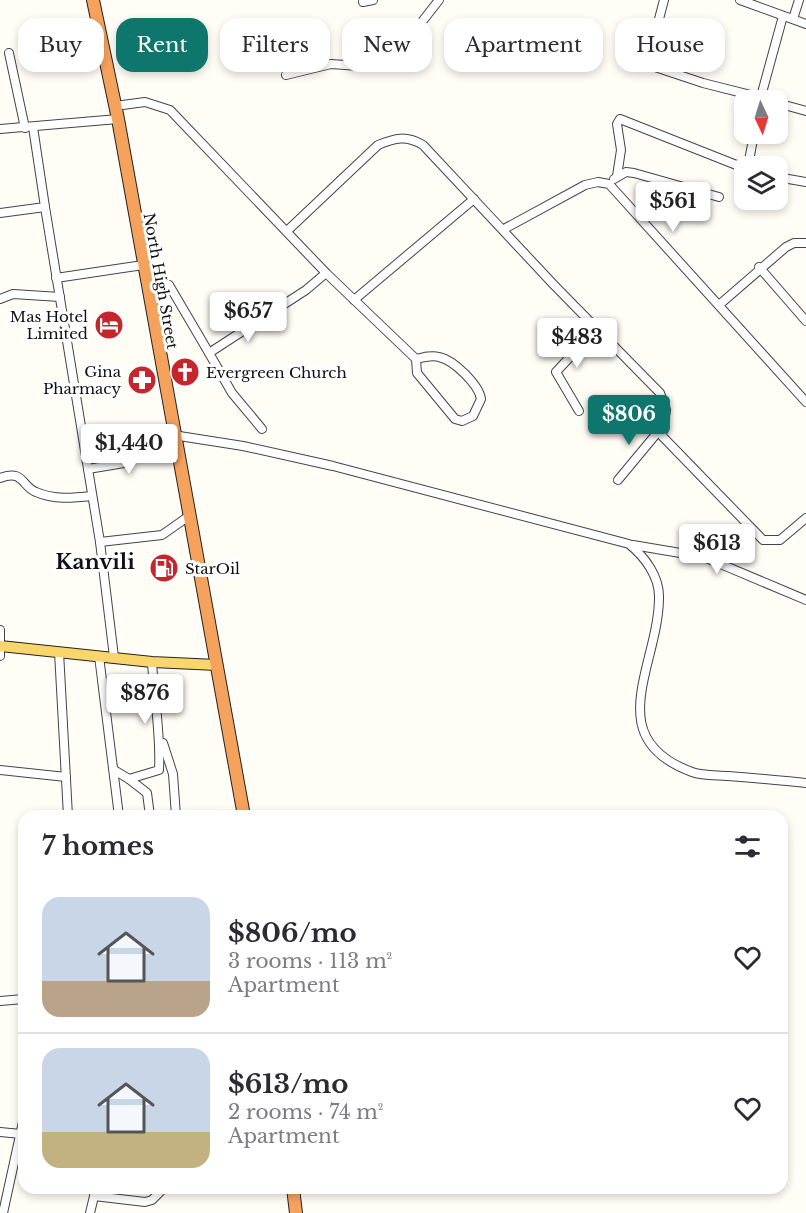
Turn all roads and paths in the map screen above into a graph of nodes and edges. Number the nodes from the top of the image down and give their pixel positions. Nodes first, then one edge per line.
1 (93, 0) edge
2 (374, 0) edge
3 (439, 0) edge
4 (663, 0) edge
5 (740, 0) edge
6 (799, 0) edge
7 (363, 2) dead end
8 (783, 16) junction
9 (793, 19) junction
10 (806, 24) edge
11 (9, 53) dead end
12 (286, 75) dead end
13 (762, 90) edge
14 (734, 92) edge
15 (115, 106) junction
16 (788, 106) edge
17 (806, 111) edge
18 (118, 119) junction
19 (29, 128) junction
20 (0, 129) edge
21 (734, 163) edge
22 (617, 176) junction
23 (788, 179) edge
24 (806, 182) edge
25 (609, 184) junction
26 (719, 197) dead end
27 (474, 199) junction
28 (45, 207) junction
29 (0, 213) edge
30 (504, 230) junction
31 (286, 231) junction
32 (806, 243) edge
33 (759, 267) junction
34 (144, 269) junction
35 (326, 273) junction
36 (56, 278) junction
37 (60, 297) junction
38 (0, 299) edge
39 (354, 300) junction
40 (719, 305) junction
41 (806, 321) edge
42 (596, 329) junction
43 (209, 353) junction
44 (416, 359) junction
45 (806, 402) edge
46 (579, 411) dead end
47 (662, 427) junction
48 (262, 429) dead end
49 (173, 435) junction
50 (131, 444) dead end
51 (88, 468) junction
52 (0, 478) edge
53 (618, 480) dead end
54 (92, 496) junction
55 (189, 516) junction
56 (806, 518) edge
57 (100, 542) junction
58 (629, 544) junction
59 (806, 600) edge
60 (0, 630) edge
61 (0, 649) edge
62 (59, 652) junction
63 (99, 656) junction
64 (114, 657) junction
65 (152, 662) junction
66 (217, 665) junction
67 (161, 736) junction
68 (0, 770) edge
69 (114, 771) junction
70 (66, 777) junction
71 (129, 779) junction
72 (806, 783) edge
73 (68, 810) edge
74 (119, 810) edge
75 (149, 810) edge
76 (176, 810) edge
77 (243, 810) edge
78 (18, 1000) edge
79 (0, 1001) edge
80 (18, 1127) edge
81 (0, 1131) edge
82 (18, 1148) edge
83 (95, 1194) edge
84 (105, 1194) edge
85 (158, 1194) edge
86 (294, 1194) edge
87 (3, 1213) edge
88 (90, 1213) edge
89 (296, 1213) edge

1 - 15 highway, North High Street
2 - 7 street
3 - 12 street
4 - 14 street
5 - 8 street
6 - 9 street
8 - 9 street
8 - 13 street
9 - 10 street
11 - 19 street
15 - 18 highway, North High Street
15 - 31 street
16 - 17 street
18 - 19 street
18 - 34 highway, North High Street
19 - 20 street
19 - 28 street
21 - 22 street
22 - 25 street
22 - 26 street
23 - 24 street
25 - 30 street
25 - 40 street
27 - 30 street
27 - 31 street
27 - 39 street
28 - 29 street
28 - 36 street
30 - 42 street
31 - 35 street
32 - 33 street
33 - 40 street
33 - 41 street
34 - 36 street
34 - 43 street
34 - 49 highway, North High Street
35 - 39 street
35 - 43 street
36 - 37 street
37 - 38 street
37 - 51 street
39 - 44 street
40 - 45 street
42 - 46 street
42 - 47 street
43 - 48 street
44 - 44 street
47 - 53 street
47 - 56 street
49 - 55 highway, North High Street
49 - 58 street
50 - 51 street
51 - 54 street
52 - 54 street
54 - 57 street
55 - 57 street
55 - 66 highway, North High Street
57 - 64 street
58 - 59 street
58 - 72 street
60 - 61 street
61 - 62 main road
62 - 63 main road
62 - 70 street
63 - 64 main road
63 - 69 street
64 - 65 main road
65 - 66 main road
65 - 67 street
66 - 77 highway, North High Street
67 - 71 street
67 - 76 street
68 - 70 street
69 - 71 street
69 - 74 street
70 - 73 street
71 - 75 street
78 - 79 street
80 - 81 street
82 - 87 street
83 - 88 street
84 - 85 street
86 - 89 highway

